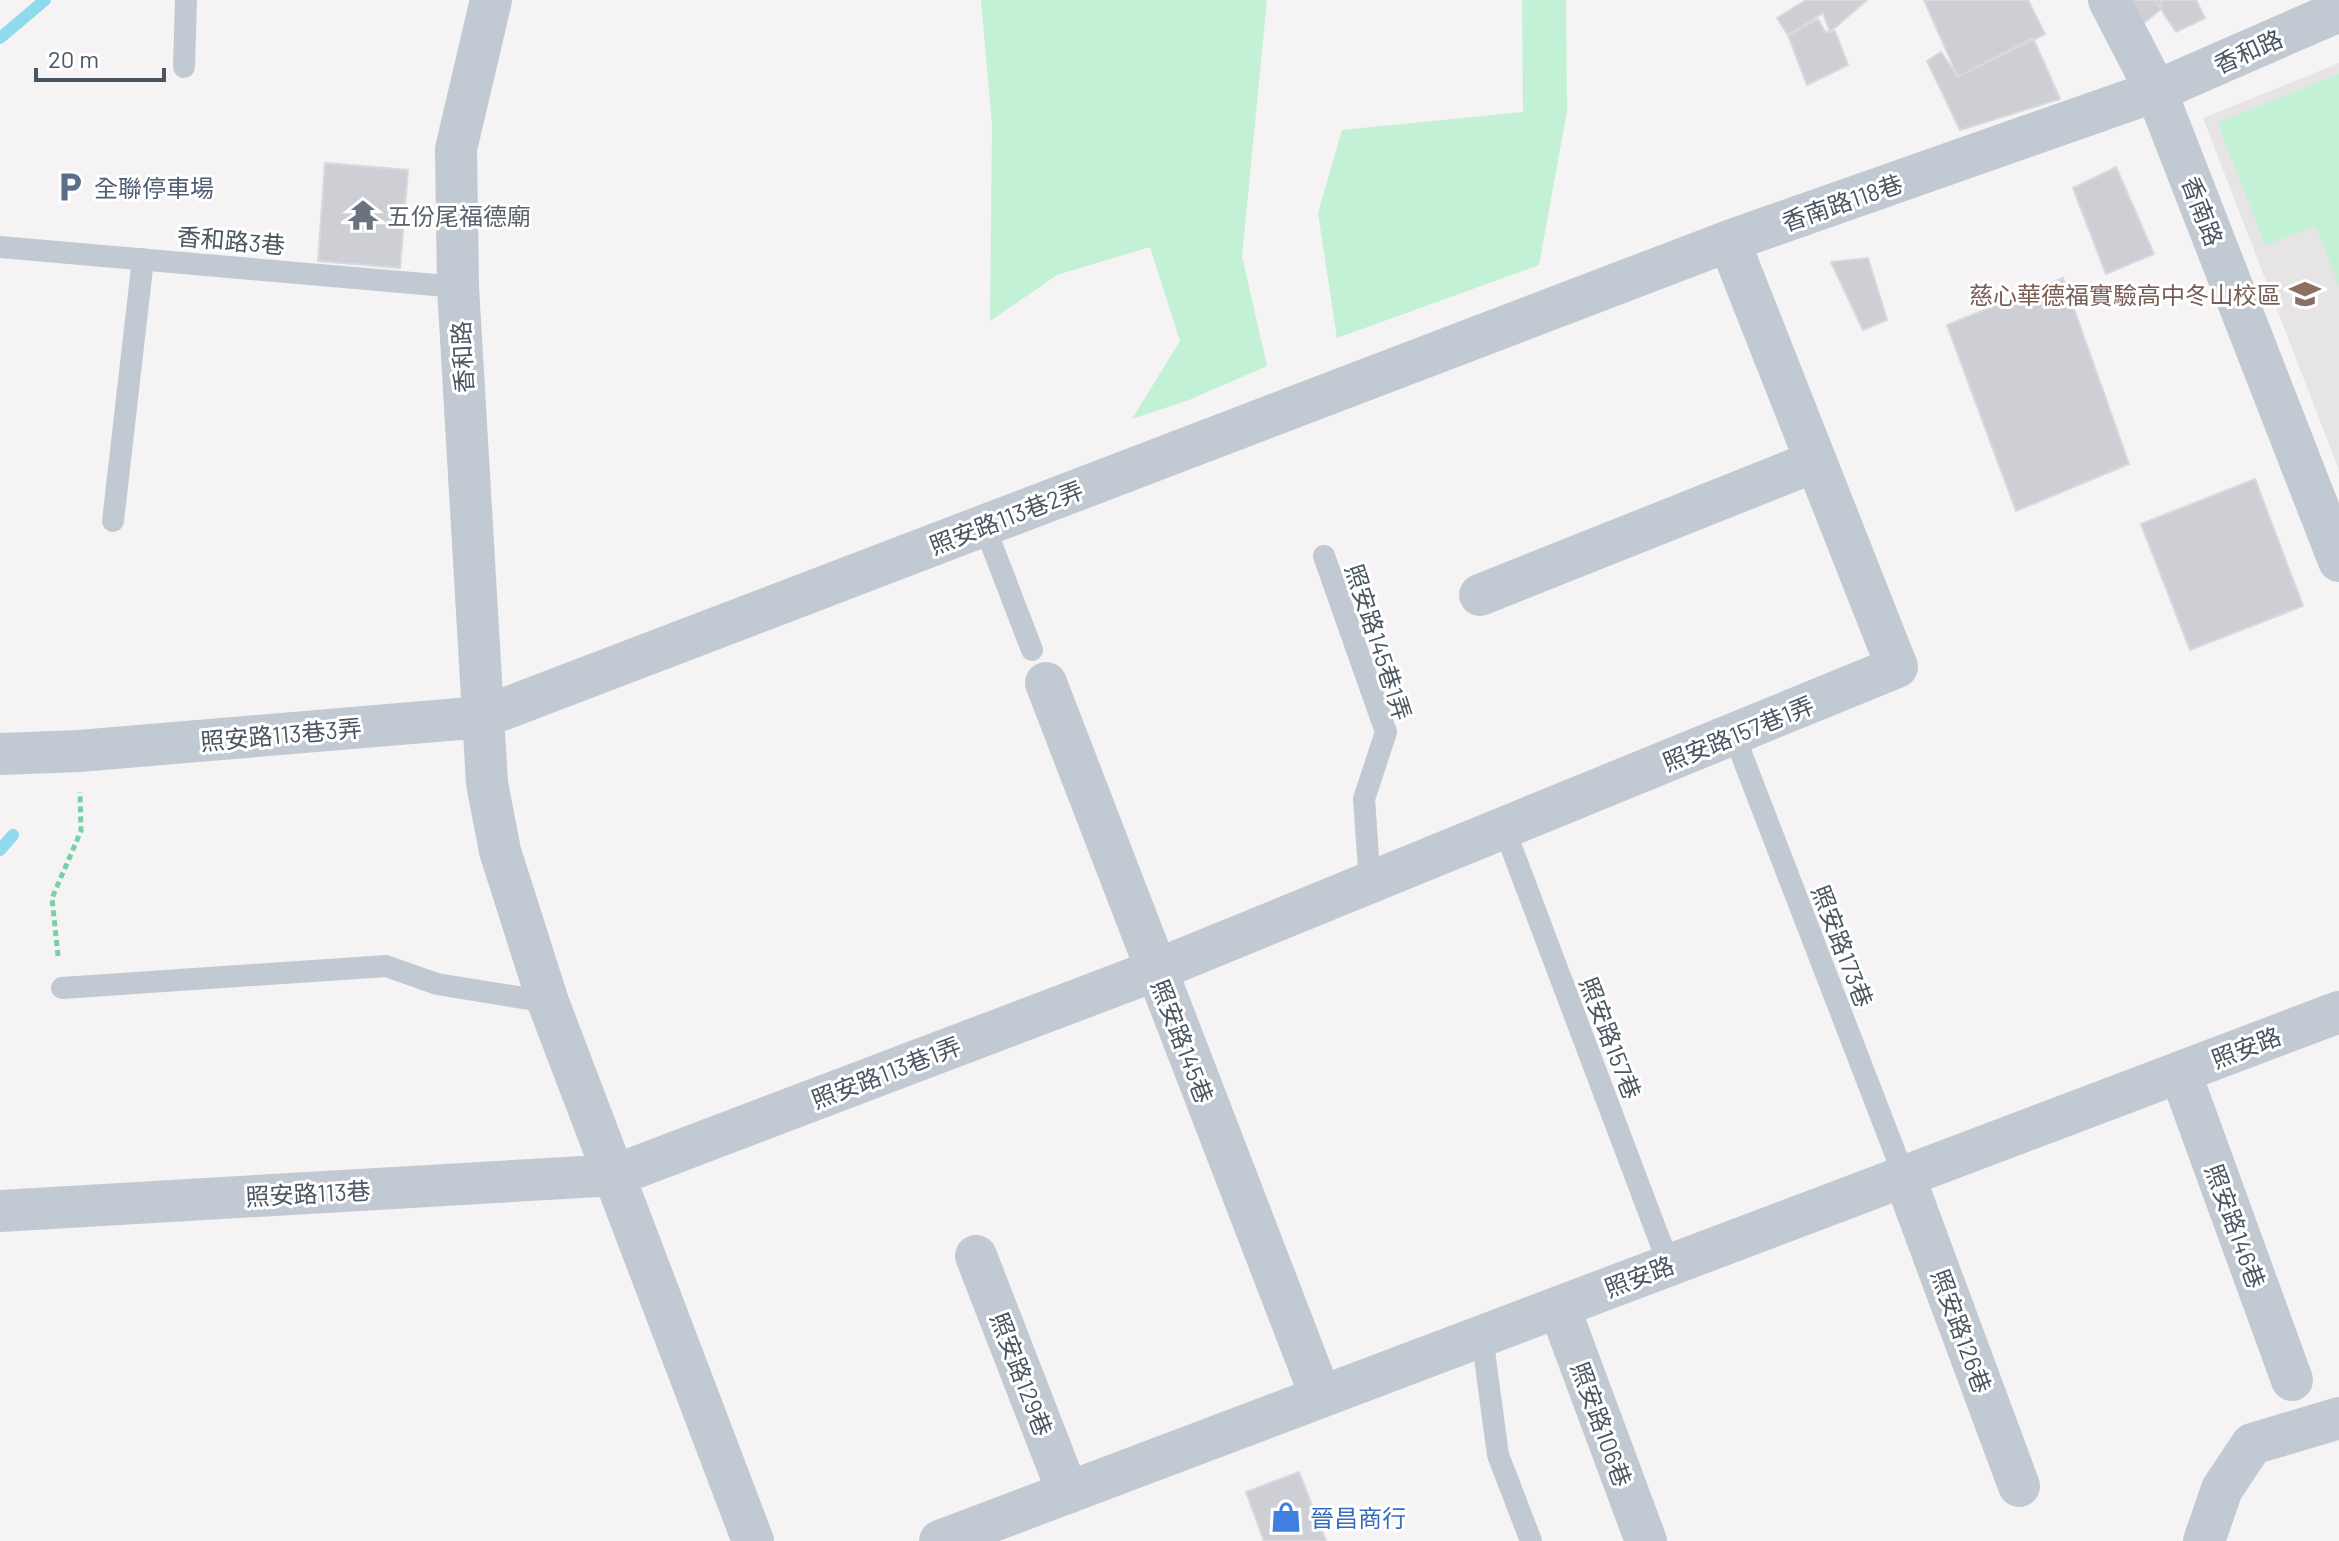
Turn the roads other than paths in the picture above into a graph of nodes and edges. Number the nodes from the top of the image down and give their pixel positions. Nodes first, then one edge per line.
1 (186, 0) edge
2 (491, 0) edge
3 (2109, 0) edge
4 (2339, 11) edge
5 (184, 67) dead end
6 (2156, 91) junction
7 (1729, 241) junction
8 (0, 247) edge
9 (143, 259) junction
10 (458, 287) junction
11 (1529, 317) joint
12 (1816, 461) junction
13 (113, 521) dead end
14 (984, 525) junction
15 (1324, 556) dead end
16 (2339, 561) edge
17 (1480, 595) dead end
18 (1039, 666) joint
19 (483, 717) junction
20 (1734, 735) junction
21 (0, 754) edge
22 (1504, 828) junction
23 (1370, 884) junction
24 (1156, 970) junction
25 (62, 988) road end
26 (548, 1002) junction
27 (2339, 1012) edge
28 (2180, 1072) junction
29 (616, 1175) junction
30 (1904, 1176) junction
31 (0, 1211) edge
32 (976, 1256) dead end
33 (1669, 1265) junction
34 (1559, 1307) junction
35 (1482, 1336) junction
36 (2292, 1380) dead end
37 (1321, 1397) junction
38 (2339, 1418) edge
39 (2019, 1486) dead end
40 (1068, 1493) junction
41 (753, 1541) edge
42 (940, 1541) edge
43 (1531, 1541) edge
44 (1646, 1541) edge
45 (2204, 1541) edge

1 - 5 lane
2 - 10 street, 香和路
3 - 6 street, 香南路
4 - 6 street, 香和路
6 - 7 street, 香南路118巷
6 - 16 street, 香南路
7 - 11 street, 香南路118巷
7 - 12 street, 照安路157巷1弄
8 - 9 lane, 香和路3巷
9 - 10 lane, 香和路3巷
9 - 13 lane
10 - 19 street, 香和路
11 - 14 street, 照安路113巷2弄
12 - 17 street
12 - 20 street, 照安路157巷1弄
14 - 18 lane
14 - 19 street, 照安路113巷2弄
15 - 23 lane, 照安路145巷1弄
18 - 24 street, 照安路145巷
19 - 21 street, 照安路113巷3弄
19 - 26 street
20 - 22 street, 照安路157巷1弄
20 - 30 lane, 照安路173巷
22 - 23 street, 照安路157巷1弄
22 - 33 lane, 照安路157巷
23 - 24 street, 照安路157巷1弄
24 - 29 street, 照安路113巷1弄
24 - 37 street, 照安路145巷
25 - 26 lane
26 - 29 street
27 - 28 street, 照安路
28 - 30 street, 照安路
28 - 36 street, 照安路146巷
29 - 31 street, 照安路113巷
29 - 41 street
30 - 33 street, 照安路
30 - 39 street, 照安路126巷
32 - 40 street, 照安路129巷
33 - 34 street, 照安路
34 - 35 street, 照安路
34 - 44 street, 照安路106巷
35 - 37 street, 照安路
35 - 43 lane
37 - 40 street, 照安路
38 - 45 street
40 - 42 street, 照安路

